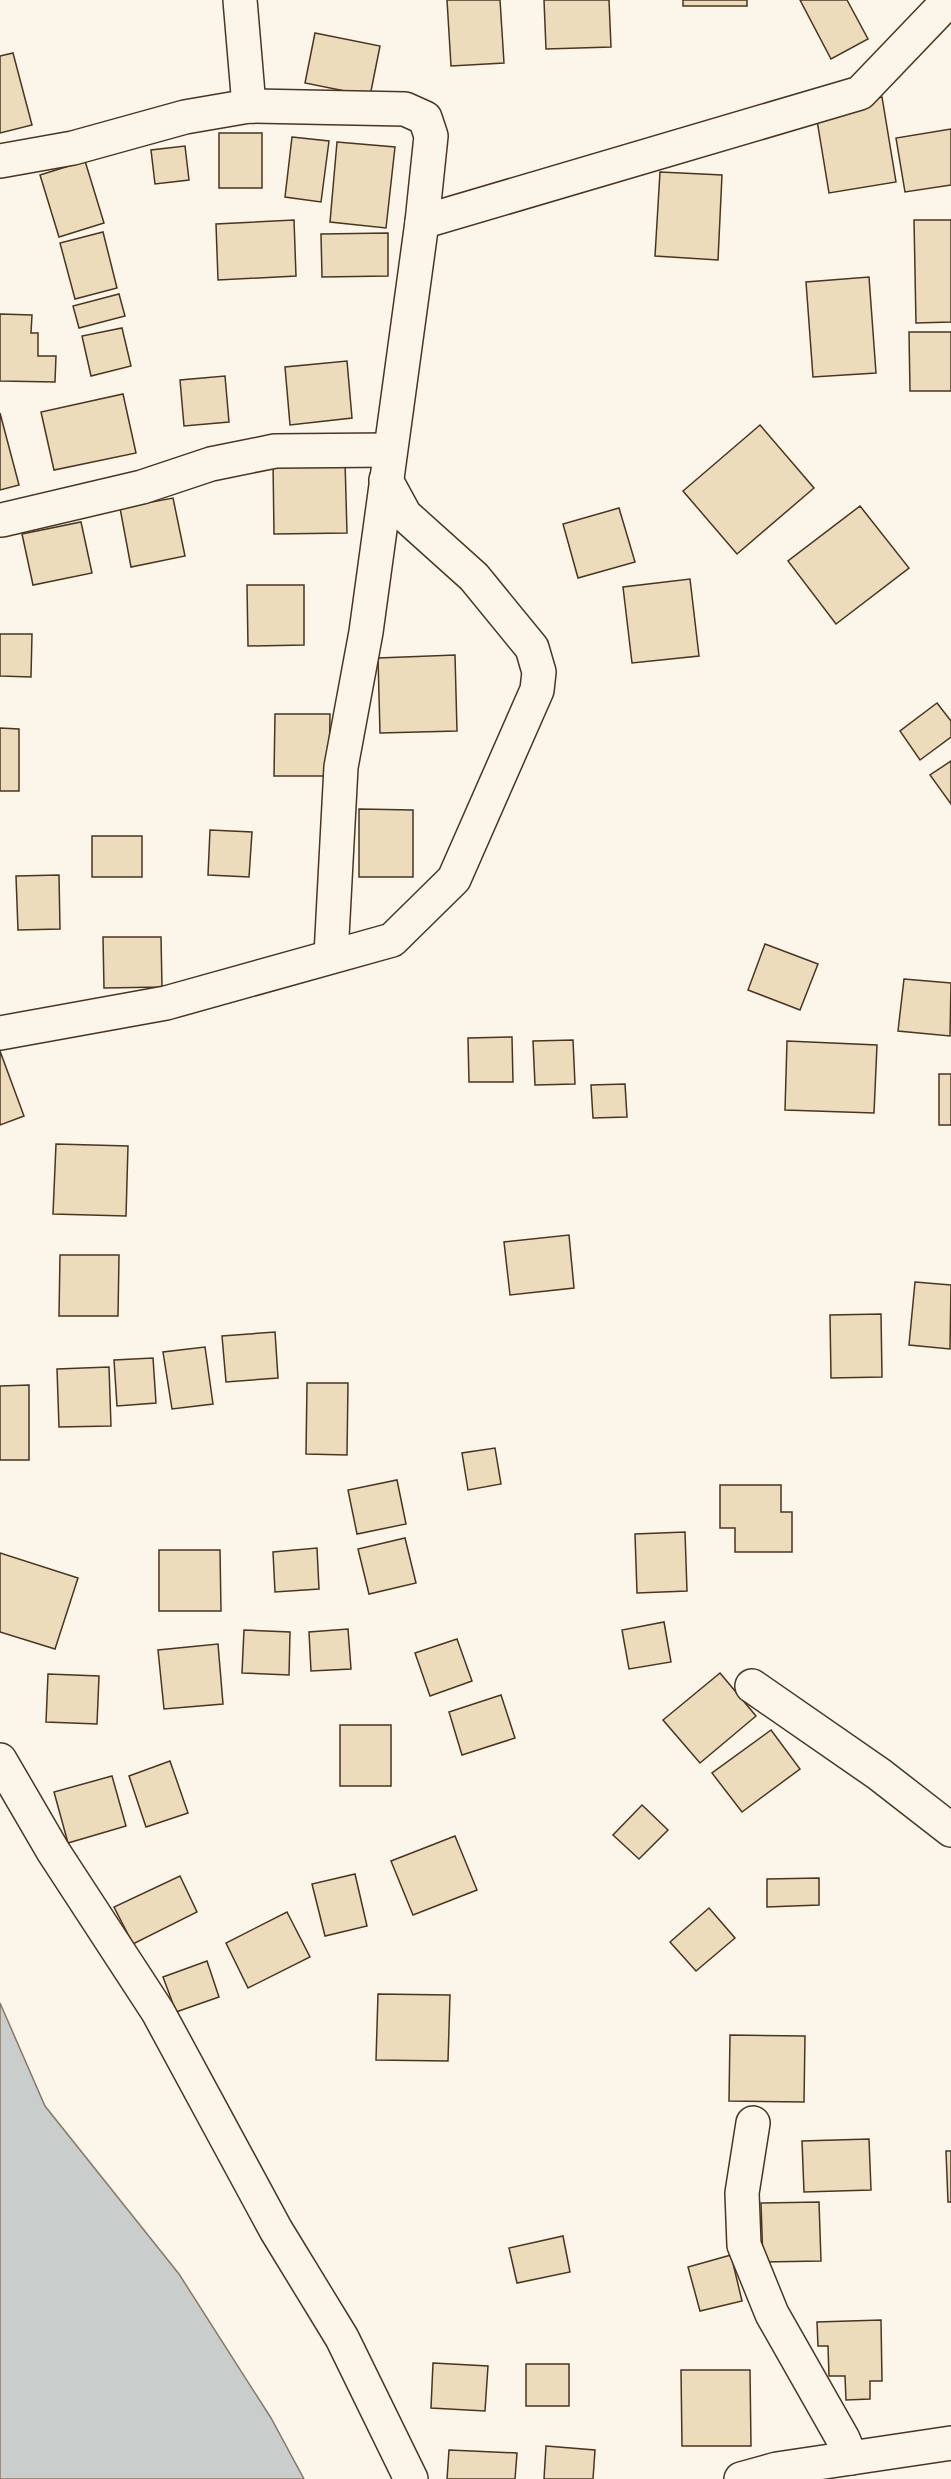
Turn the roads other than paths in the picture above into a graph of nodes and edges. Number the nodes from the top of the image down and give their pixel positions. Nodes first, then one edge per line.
1 (240, 0) edge
2 (949, 0) edge
3 (249, 106) junction
4 (0, 161) edge
5 (422, 222) junction
6 (388, 465) junction
7 (2, 519) dead end
8 (331, 955) junction
9 (0, 1033) edge
10 (752, 1686) dead end
11 (0, 1760) edge
12 (951, 1830) edge
13 (753, 2123) dead end
14 (951, 2443) edge
15 (851, 2458) junction
16 (411, 2479) edge
17 (741, 2479) edge

1 - 3 street
2 - 5 street
3 - 4 street
3 - 5 street
5 - 6 street
6 - 7 street
6 - 8 street
6 - 8 street
8 - 9 street
10 - 12 street
11 - 16 street
13 - 15 street
14 - 15 street
15 - 17 street

